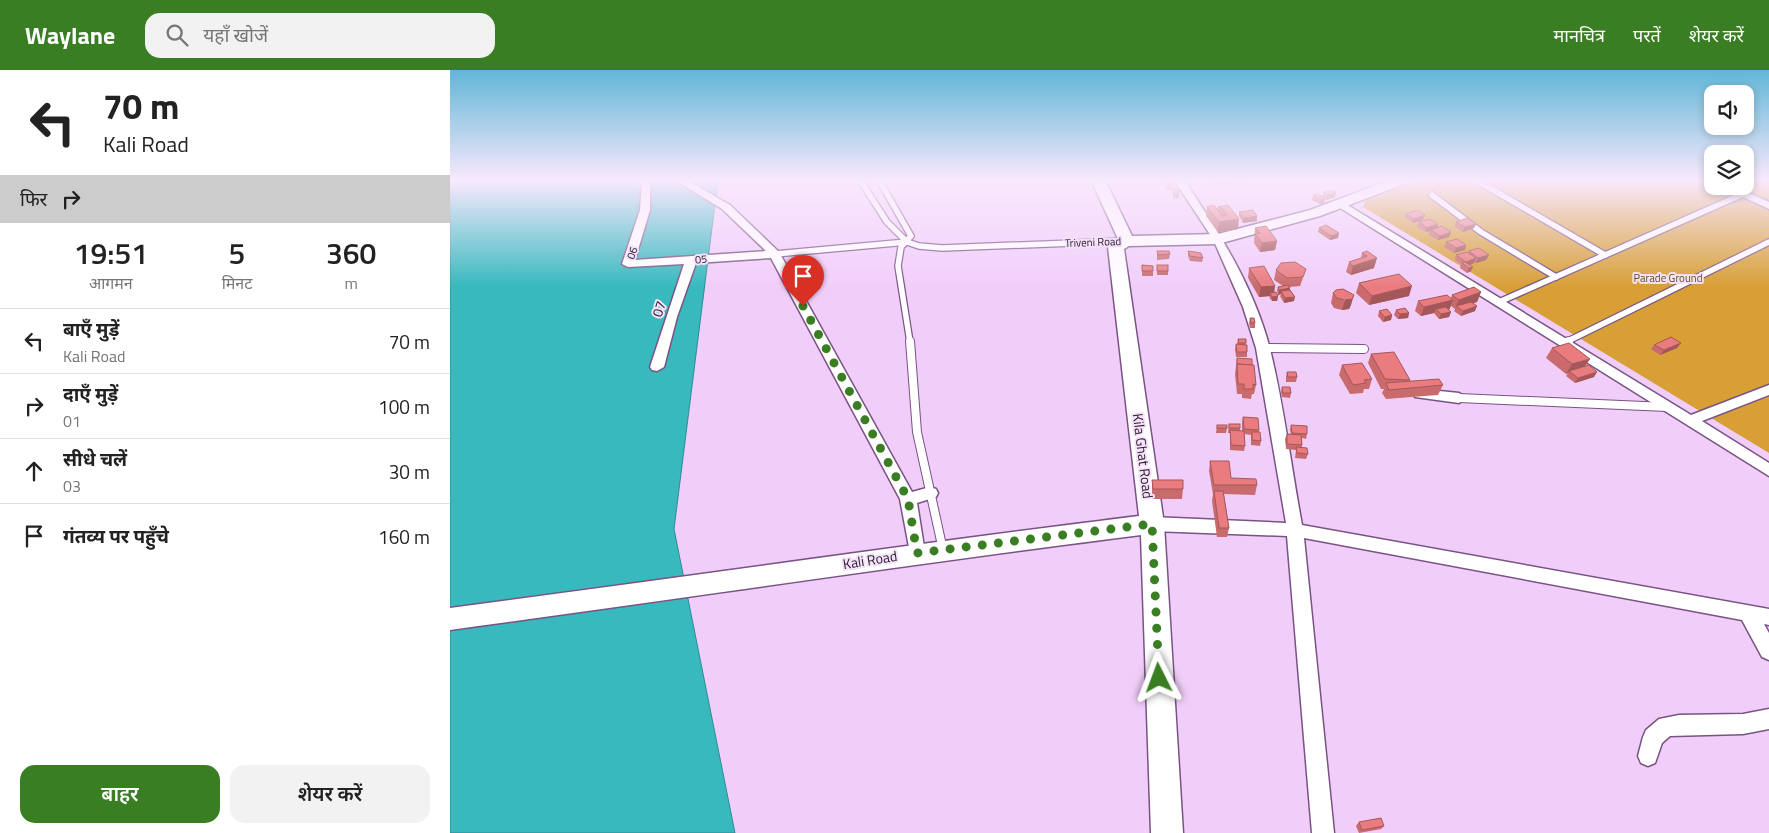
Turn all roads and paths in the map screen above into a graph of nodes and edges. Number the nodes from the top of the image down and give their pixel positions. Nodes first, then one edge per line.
1 (643, 216) edge
2 (735, 216) edge
3 (884, 216) edge
4 (899, 216) edge
5 (1114, 216) edge
6 (1203, 216) edge
7 (1305, 216) edge
8 (1360, 216) edge
9 (1459, 216) edge
10 (1538, 216) edge
11 (1694, 216) edge
12 (1218, 239) junction
13 (1126, 241) junction
14 (907, 242) junction
15 (1769, 242) edge
16 (775, 254) junction
17 (1606, 255) junction
18 (691, 260) junction
19 (628, 264) joint
20 (1556, 277) junction
21 (1498, 302) junction
22 (1564, 343) junction
23 (1263, 348) junction
24 (1364, 349) dead end
25 (658, 367) dead end
26 (1769, 390) edge
27 (1420, 394) edge
28 (1459, 398) joint
29 (1667, 407) junction
30 (1689, 421) junction
31 (1769, 470) edge
32 (930, 493) junction
33 (908, 499) junction
34 (1152, 524) junction
35 (1295, 530) junction
36 (943, 550) junction
37 (917, 553) junction
38 (1748, 614) junction
39 (1769, 617) edge
40 (450, 619) edge
41 (1769, 651) edge
42 (1769, 719) edge
43 (1648, 756) dead end
44 (1167, 833) edge
45 (1323, 833) edge

1 - 19 street, 06
2 - 16 street
3 - 14 lane
4 - 14 lane
5 - 13 main road
6 - 12 street
7 - 12 main road, Triveni Road
8 - 21 street
9 - 20 lane
10 - 17 lane
11 - 17 lane
12 - 13 main road, Triveni Road
12 - 23 street
13 - 14 lane, Triveni Road
13 - 34 main road, Kila Ghat Road
14 - 16 lane, Triveni Road
14 - 32 lane
15 - 22 lane
16 - 18 street, 05
16 - 33 street
17 - 20 lane
18 - 19 street, 05
18 - 25 street, 07
20 - 21 lane
21 - 22 street
22 - 29 street
23 - 24 lane
23 - 35 street
26 - 30 street
27 - 28 street
28 - 29 lane
29 - 30 street
30 - 31 street
32 - 33 street
32 - 36 lane
33 - 37 street
34 - 35 street
34 - 36 main road, Kali Road
34 - 44 main road, Kila Ghat Road
35 - 38 street
35 - 45 street
36 - 37 main road, Kali Road
37 - 40 main road, Kali Road
38 - 39 street
38 - 41 street
42 - 43 street

